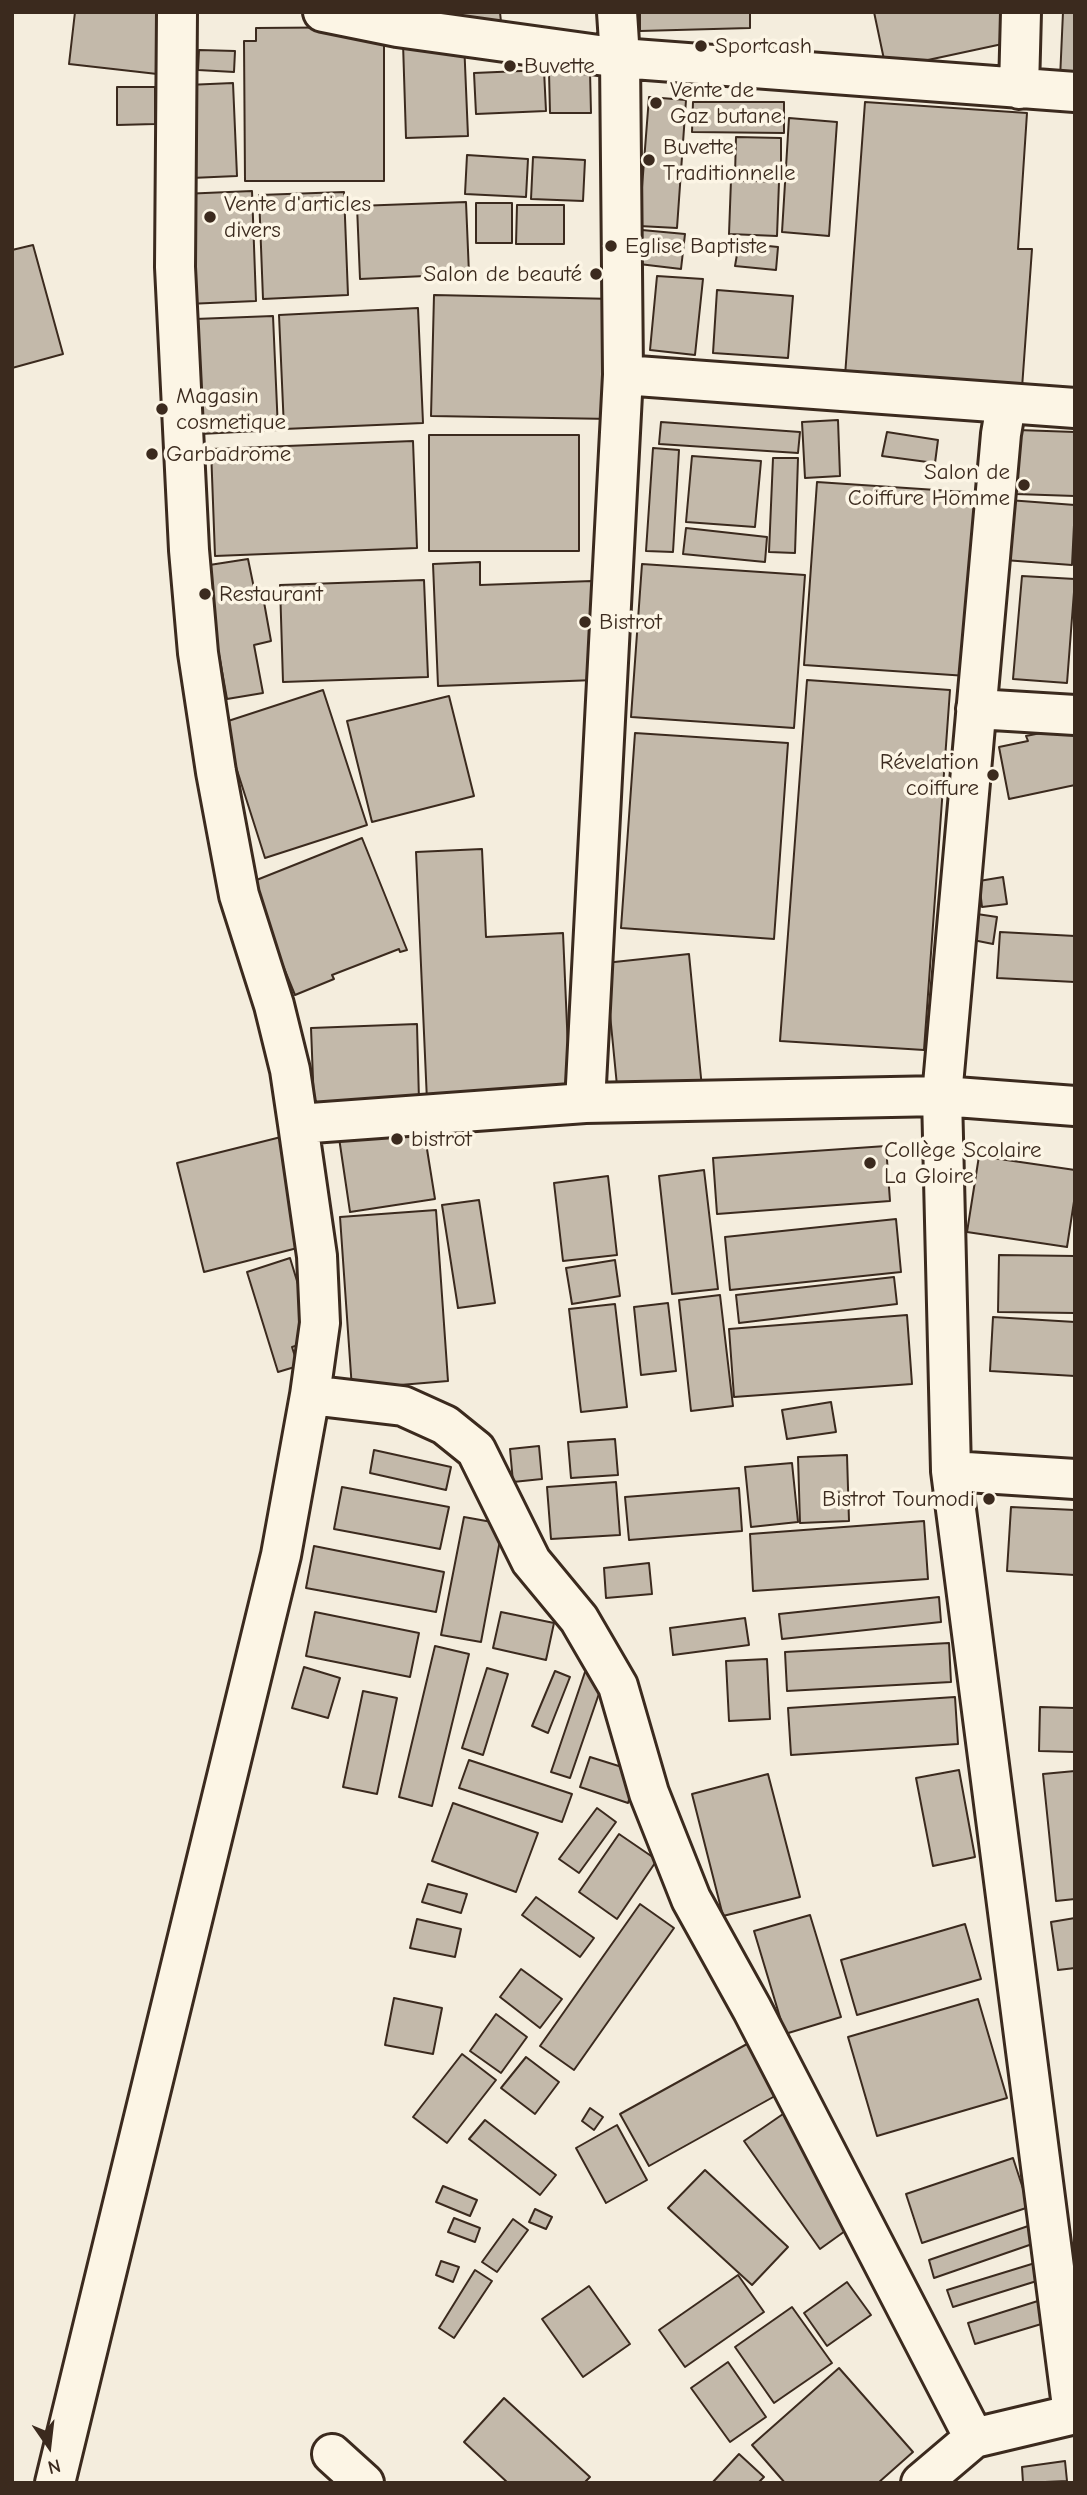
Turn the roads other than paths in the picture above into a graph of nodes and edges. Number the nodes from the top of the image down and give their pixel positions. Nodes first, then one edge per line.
1 (177, 12) edge
2 (323, 12) edge
3 (617, 12) edge
4 (1021, 12) edge
5 (620, 58) junction
6 (1019, 89) junction
7 (1075, 92) edge
8 (622, 375) junction
9 (1006, 405) junction
10 (1075, 408) edge
11 (976, 709) junction
12 (1075, 715) edge
13 (942, 1096) junction
14 (585, 1103) junction
15 (1075, 1106) edge
16 (298, 1124) junction
17 (310, 1395) junction
18 (951, 1471) junction
19 (1075, 1479) edge
20 (1074, 2414) edge
21 (974, 2438) junction
22 (332, 2455) dead end
23 (55, 2483) edge
24 (364, 2483) edge
25 (921, 2483) edge

1 - 16 street
2 - 5 street
3 - 5 street
4 - 6 street
5 - 6 street
5 - 8 street
6 - 7 street
8 - 9 street
8 - 14 street
9 - 10 street
9 - 11 street
11 - 12 street
11 - 13 street
13 - 14 street
13 - 15 street
13 - 18 street
14 - 16 street
16 - 17 street
17 - 21 street
17 - 23 street
18 - 19 street
18 - 20 street
20 - 21 street
21 - 25 street
22 - 24 street

